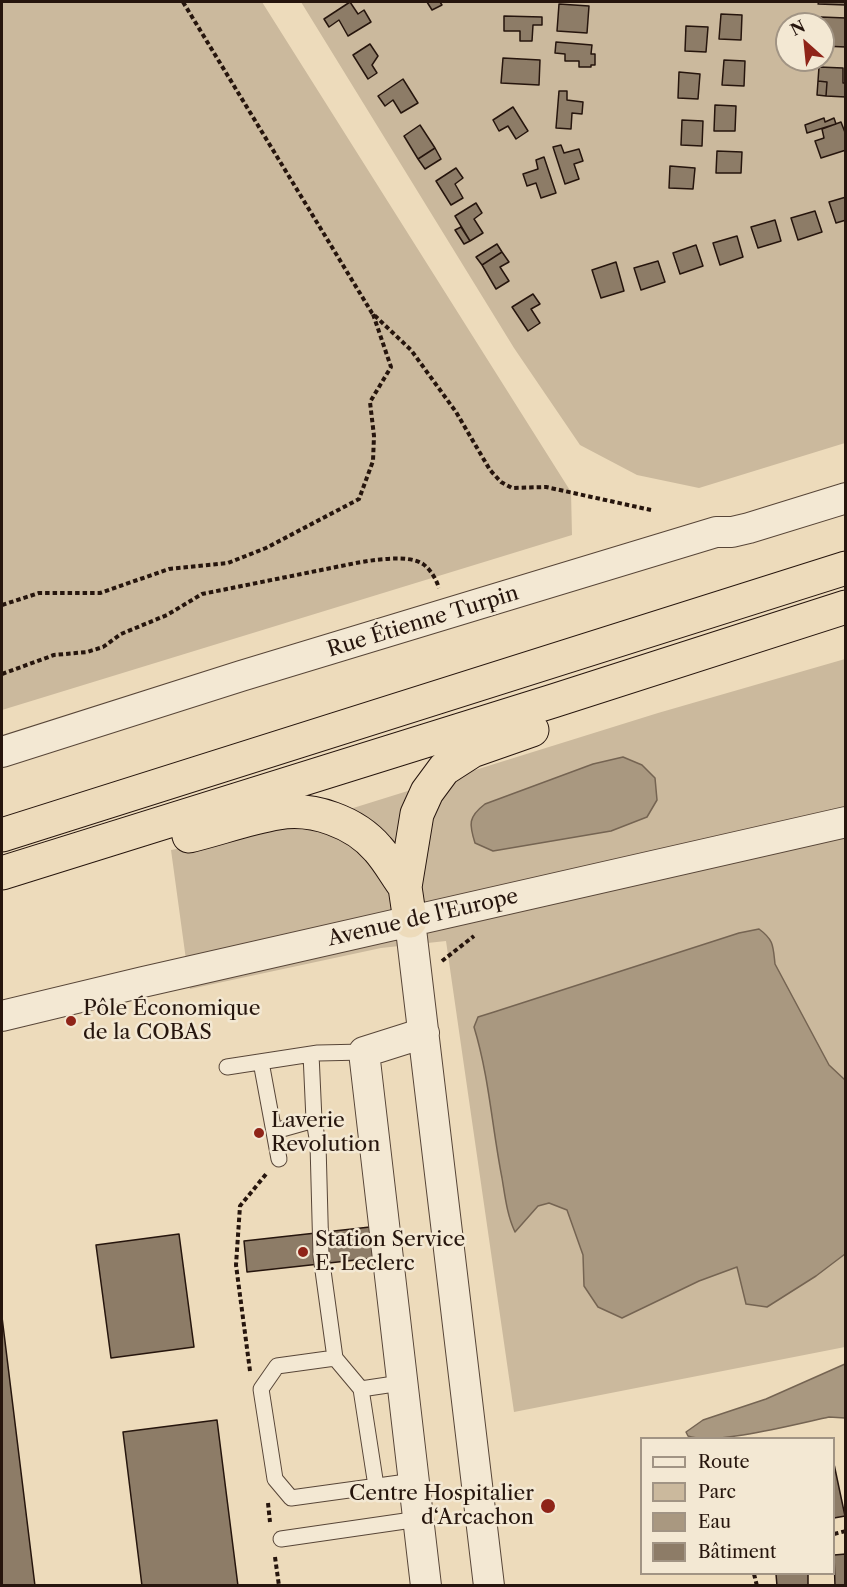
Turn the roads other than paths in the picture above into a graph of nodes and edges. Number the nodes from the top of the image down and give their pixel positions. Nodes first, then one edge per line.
1 (846, 498) edge
2 (846, 568) edge
3 (846, 607) edge
4 (738, 642) junction
5 (2, 752) edge
6 (846, 822) edge
7 (2, 835) edge
8 (71, 852) junction
9 (2, 873) edge
10 (405, 887) junction
11 (410, 921) junction
12 (2, 1016) edge
13 (424, 1033) junction
14 (364, 1052) junction
15 (311, 1054) junction
16 (261, 1062) junction
17 (227, 1067) dead end
18 (314, 1120) junction
19 (275, 1131) junction
20 (279, 1159) dead end
21 (335, 1358) junction
22 (402, 1383) junction
23 (361, 1389) junction
24 (414, 1481) junction
25 (376, 1486) junction
26 (419, 1519) junction
27 (281, 1539) dead end
28 (426, 1586) edge
29 (489, 1586) edge

1 - 5 street, Rue Étienne Turpin
2 - 7 highway
3 - 4 highway
4 - 8 highway
4 - 10 highway
6 - 11 street, Avenue de l'Europe
8 - 9 highway
8 - 10 highway
10 - 11 highway
11 - 12 street, Avenue de l'Europe
11 - 13 street
13 - 14 street
13 - 29 street
14 - 15 lane
14 - 22 street
15 - 16 lane
15 - 18 lane
16 - 17 lane
16 - 19 lane
18 - 19 lane
18 - 21 lane
19 - 20 lane
21 - 23 lane
21 - 25 lane
22 - 23 lane
22 - 24 street
23 - 25 lane
24 - 25 lane
24 - 26 street
26 - 27 lane
26 - 28 street

